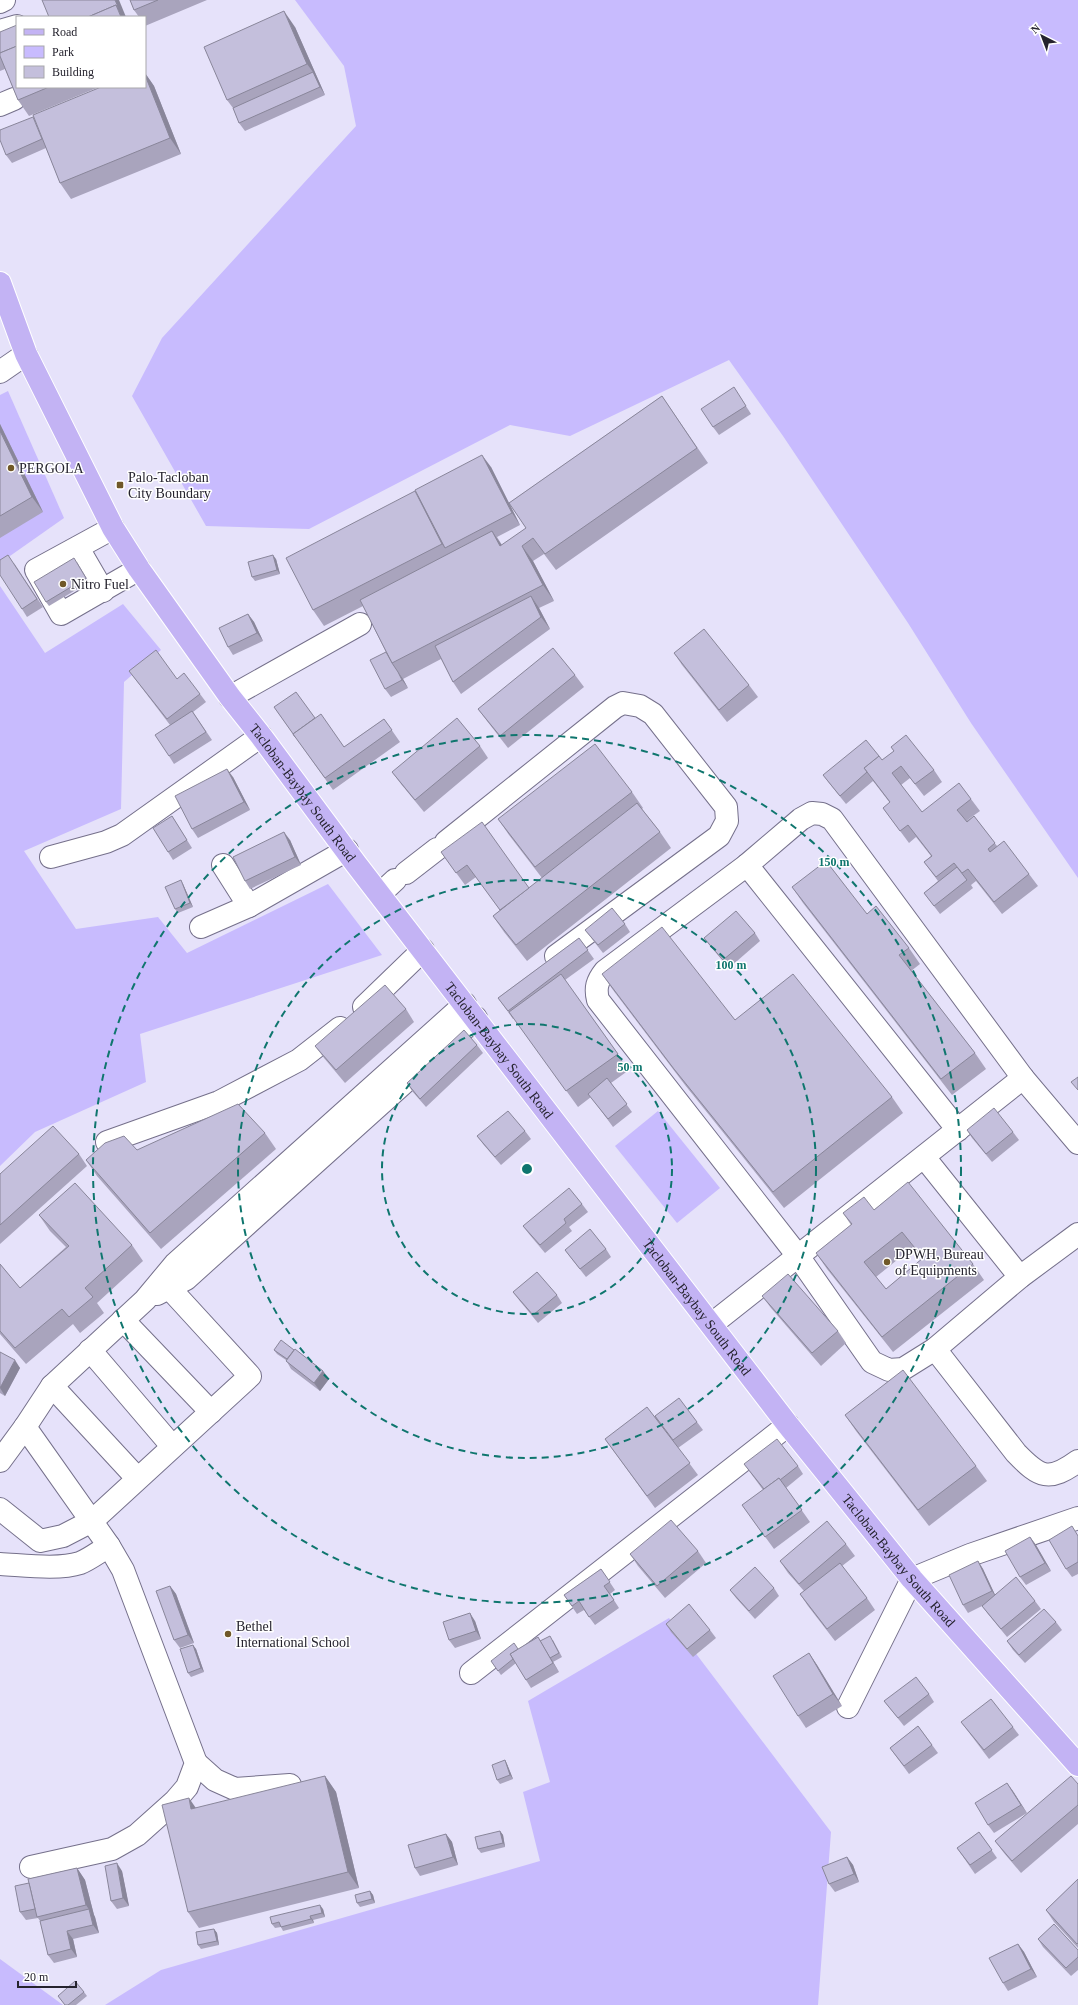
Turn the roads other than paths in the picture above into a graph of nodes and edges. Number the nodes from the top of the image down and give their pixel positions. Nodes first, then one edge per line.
1 (4, 0) edge
2 (0, 2) edge
3 (16, 26) edge
4 (0, 31) edge
5 (0, 283) edge
6 (26, 354) junction
7 (0, 372) edge
8 (113, 528) junction
9 (68, 553) junction
10 (139, 569) junction
11 (103, 591) junction
12 (84, 601) junction
13 (360, 624) dead end
14 (230, 697) junction
15 (261, 736) junction
16 (347, 850) junction
17 (50, 857) dead end
18 (223, 865) dead end
19 (747, 865) junction
20 (394, 882) junction
21 (249, 906) junction
22 (201, 927) dead end
23 (423, 950) junction
24 (543, 966) edge
25 (470, 1011) junction
26 (1023, 1078) junction
27 (958, 1130) junction
28 (107, 1142) edge
29 (1078, 1143) edge
30 (924, 1157) junction
31 (1078, 1234) edge
32 (798, 1256) junction
33 (1020, 1277) junction
34 (166, 1284) junction
35 (123, 1320) junction
36 (712, 1324) junction
37 (935, 1349) junction
38 (90, 1350) junction
39 (52, 1386) junction
40 (211, 1412) junction
41 (788, 1425) junction
42 (25, 1427) junction
43 (172, 1446) junction
44 (0, 1461) edge
45 (1078, 1461) edge
46 (137, 1478) junction
47 (0, 1510) edge
48 (1078, 1518) edge
49 (92, 1521) junction
50 (109, 1546) junction
51 (0, 1564) edge
52 (912, 1579) junction
53 (471, 1673) dead end
54 (848, 1707) dead end
55 (196, 1763) junction
56 (1074, 1772) edge
57 (290, 1785) edge
58 (31, 1867) dead end

1 - 2 street
3 - 4 street
5 - 6 main road, Tacloban-Baybay South Road
6 - 7 street
6 - 8 main road, Tacloban-Baybay South Road
8 - 9 street
8 - 10 main road, Tacloban-Baybay South Road
9 - 11 street
9 - 12 street
9 - 12 street
10 - 11 street
10 - 14 main road, Tacloban-Baybay South Road
11 - 12 street
13 - 14 street
14 - 15 main road, Tacloban-Baybay South Road
15 - 16 main road, Tacloban-Baybay South Road
15 - 17 street
16 - 20 main road, Tacloban-Baybay South Road
16 - 21 street
18 - 21 street
19 - 26 street
19 - 27 street
19 - 32 street
20 - 23 main road, Tacloban-Baybay South Road
20 - 24 street
21 - 22 street
23 - 25 main road, Tacloban-Baybay South Road
23 - 28 street
25 - 34 street
25 - 36 main road, Tacloban-Baybay South Road
26 - 27 street
26 - 29 street
27 - 30 street
30 - 32 street
30 - 33 street
31 - 33 street
32 - 36 street
32 - 37 street
33 - 37 street
34 - 35 street
34 - 40 street
35 - 38 street
35 - 40 street
36 - 41 main road, Tacloban-Baybay South Road
37 - 45 street
38 - 39 street
38 - 43 street
39 - 42 street
39 - 46 street
40 - 43 street
41 - 52 main road, Tacloban-Baybay South Road
41 - 53 street
42 - 44 street
42 - 49 street
43 - 46 street
46 - 49 street
47 - 49 street
48 - 52 street
49 - 50 street
50 - 51 street
50 - 55 street
52 - 54 street
52 - 56 main road, Tacloban-Baybay South Road
55 - 57 street
55 - 58 street

